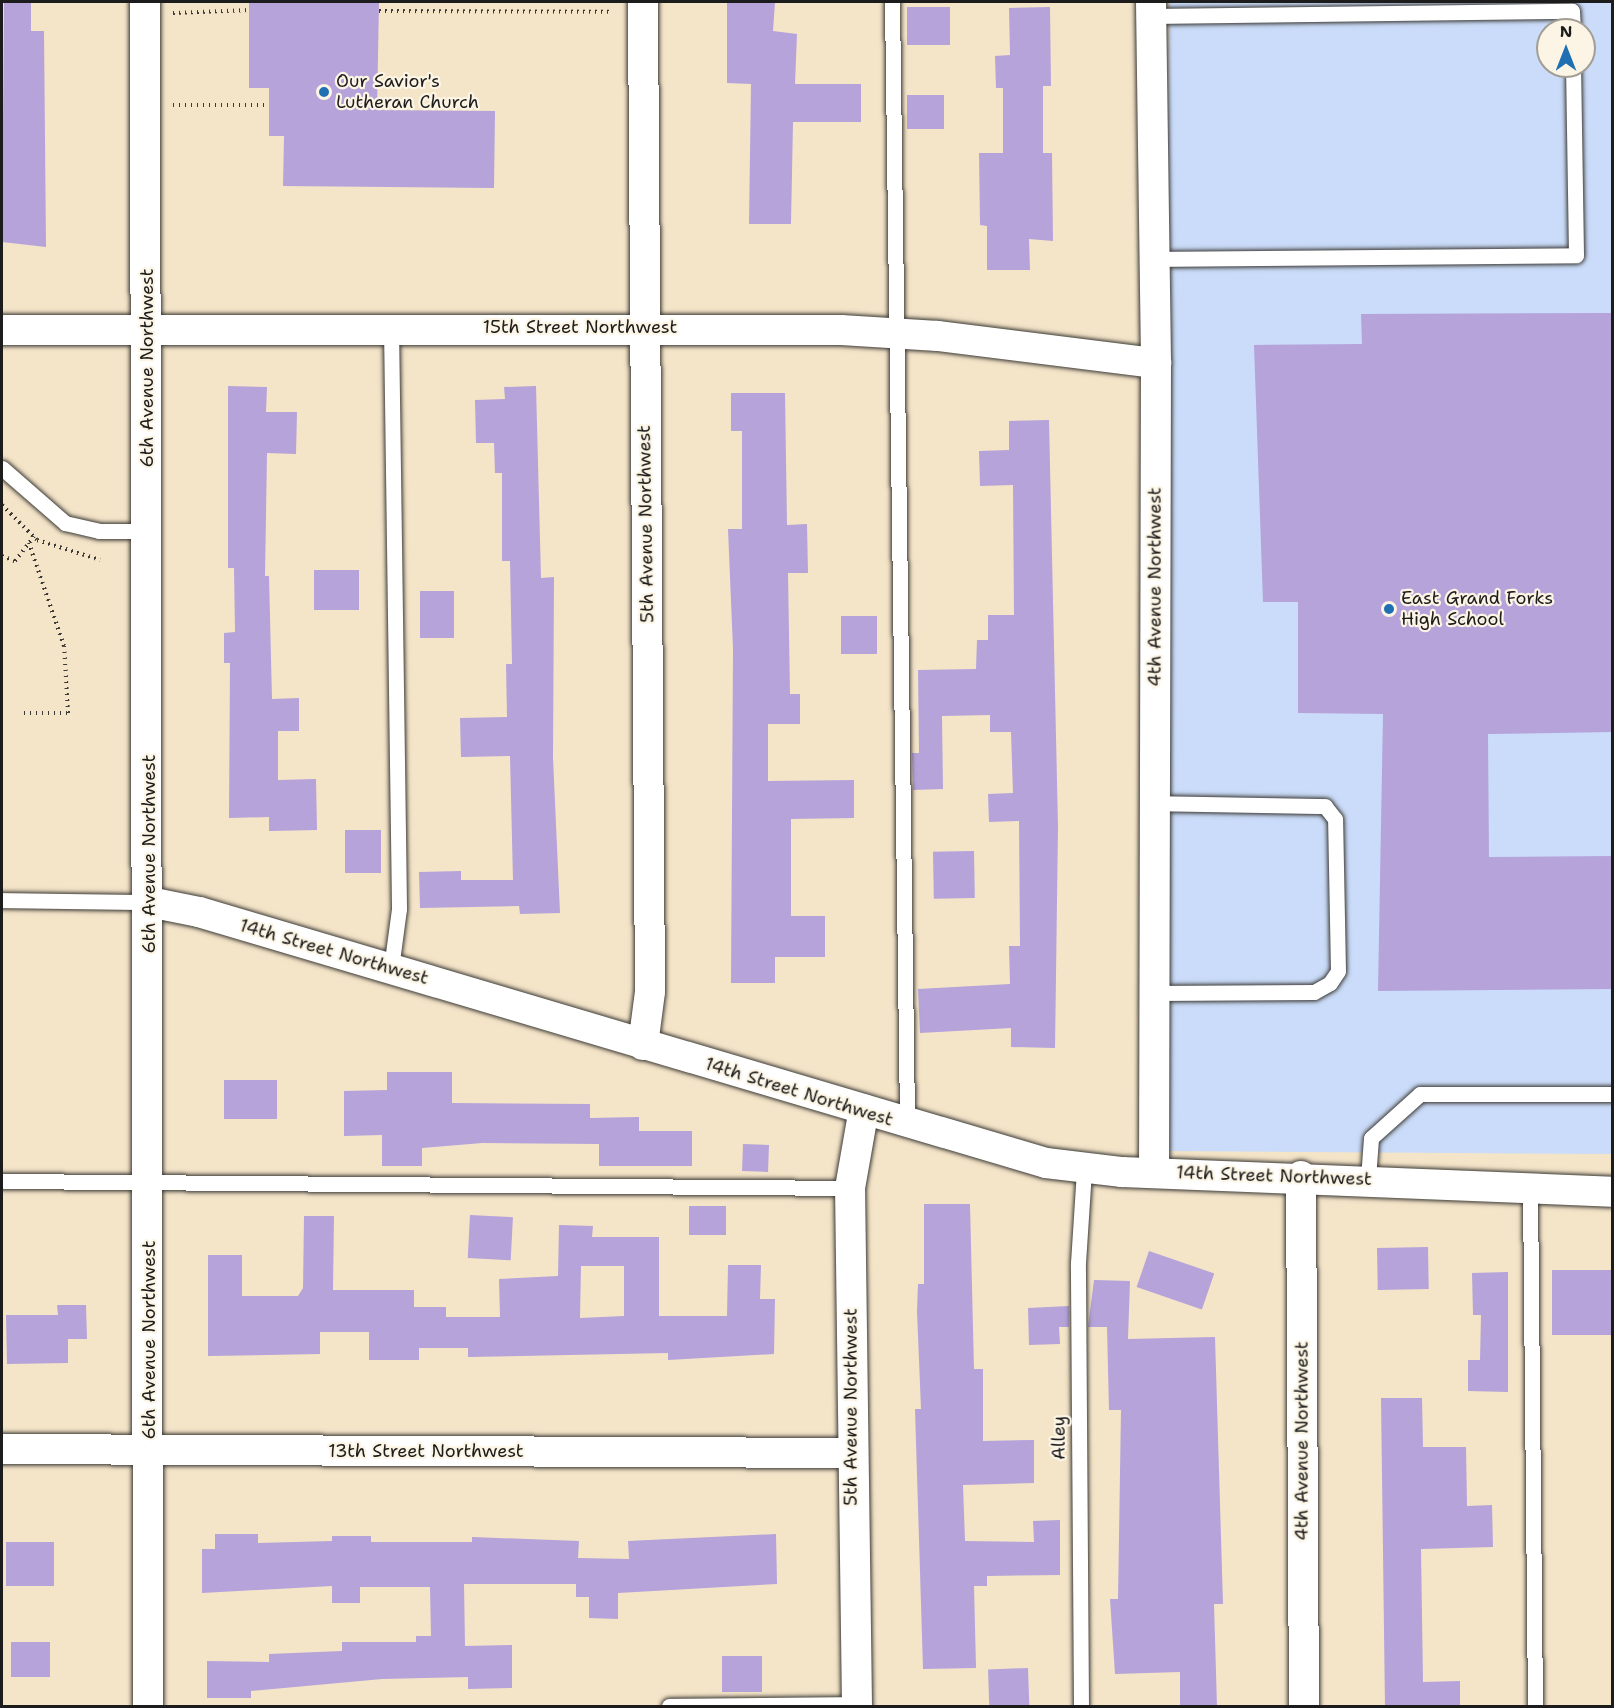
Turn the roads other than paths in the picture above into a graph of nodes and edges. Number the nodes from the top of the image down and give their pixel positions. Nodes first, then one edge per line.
1 (643, 2) edge
2 (892, 2) edge
3 (145, 8) edge
4 (1151, 9) edge
5 (1572, 18) edge
6 (1573, 78) edge
7 (1154, 259) junction
8 (391, 326) junction
9 (644, 326) junction
10 (147, 328) junction
11 (2, 330) edge
12 (894, 333) junction
13 (1156, 363) junction
14 (2, 468) edge
15 (147, 531) junction
16 (1154, 803) junction
17 (2, 900) edge
18 (149, 902) junction
19 (392, 968) junction
20 (1154, 993) junction
21 (643, 1046) junction
22 (1612, 1094) edge
23 (864, 1109) junction
24 (907, 1124) junction
25 (1084, 1169) junction
26 (1154, 1172) junction
27 (1301, 1176) junction
28 (1368, 1179) junction
29 (2, 1180) edge
30 (149, 1181) junction
31 (850, 1188) junction
32 (1530, 1188) junction
33 (1612, 1192) edge
34 (2, 1449) edge
35 (149, 1449) junction
36 (850, 1454) junction
37 (857, 1706) edge
38 (148, 1707) edge
39 (669, 1707) edge
40 (1081, 1707) edge
41 (1304, 1707) edge
42 (1535, 1707) edge

1 - 9 street, 5th Avenue Northwest
2 - 12 lane
3 - 10 street, 6th Avenue Northwest
4 - 5 lane
4 - 7 street, 4th Avenue Northwest
6 - 7 lane
7 - 13 street, 4th Avenue Northwest
8 - 9 street, 15th Street Northwest
8 - 10 street, 15th Street Northwest
8 - 19 lane
9 - 12 street, 15th Street Northwest
9 - 21 street, 5th Avenue Northwest
10 - 11 street, 15th Street Northwest
10 - 15 street, 6th Avenue Northwest
12 - 13 street, 15th Street Northwest
12 - 24 lane
13 - 16 street, 4th Avenue Northwest
14 - 15 lane
15 - 18 street, 6th Avenue Northwest
16 - 20 street, 4th Avenue Northwest
16 - 20 lane
17 - 18 lane, 14th Street Northwest
18 - 19 street, 14th Street Northwest
18 - 30 street, 6th Avenue Northwest
19 - 21 street, 14th Street Northwest
20 - 26 street, 4th Avenue Northwest
21 - 23 street, 14th Street Northwest
22 - 28 lane
23 - 24 street, 14th Street Northwest
23 - 31 street, 5th Avenue Northwest
24 - 25 street, 14th Street Northwest
25 - 26 street, 14th Street Northwest
25 - 40 lane, Alley
26 - 27 street, 14th Street Northwest
27 - 28 street, 14th Street Northwest
27 - 41 street, 4th Avenue Northwest
28 - 32 street, 14th Street Northwest
29 - 30 lane
30 - 31 lane
30 - 35 street, 6th Avenue Northwest
31 - 36 street, 5th Avenue Northwest
32 - 33 street, 14th Street Northwest
32 - 42 lane
34 - 35 street, 13th Street Northwest
35 - 36 street, 13th Street Northwest
35 - 38 street, 6th Avenue Northwest
36 - 37 street, 5th Avenue Northwest
37 - 39 lane

